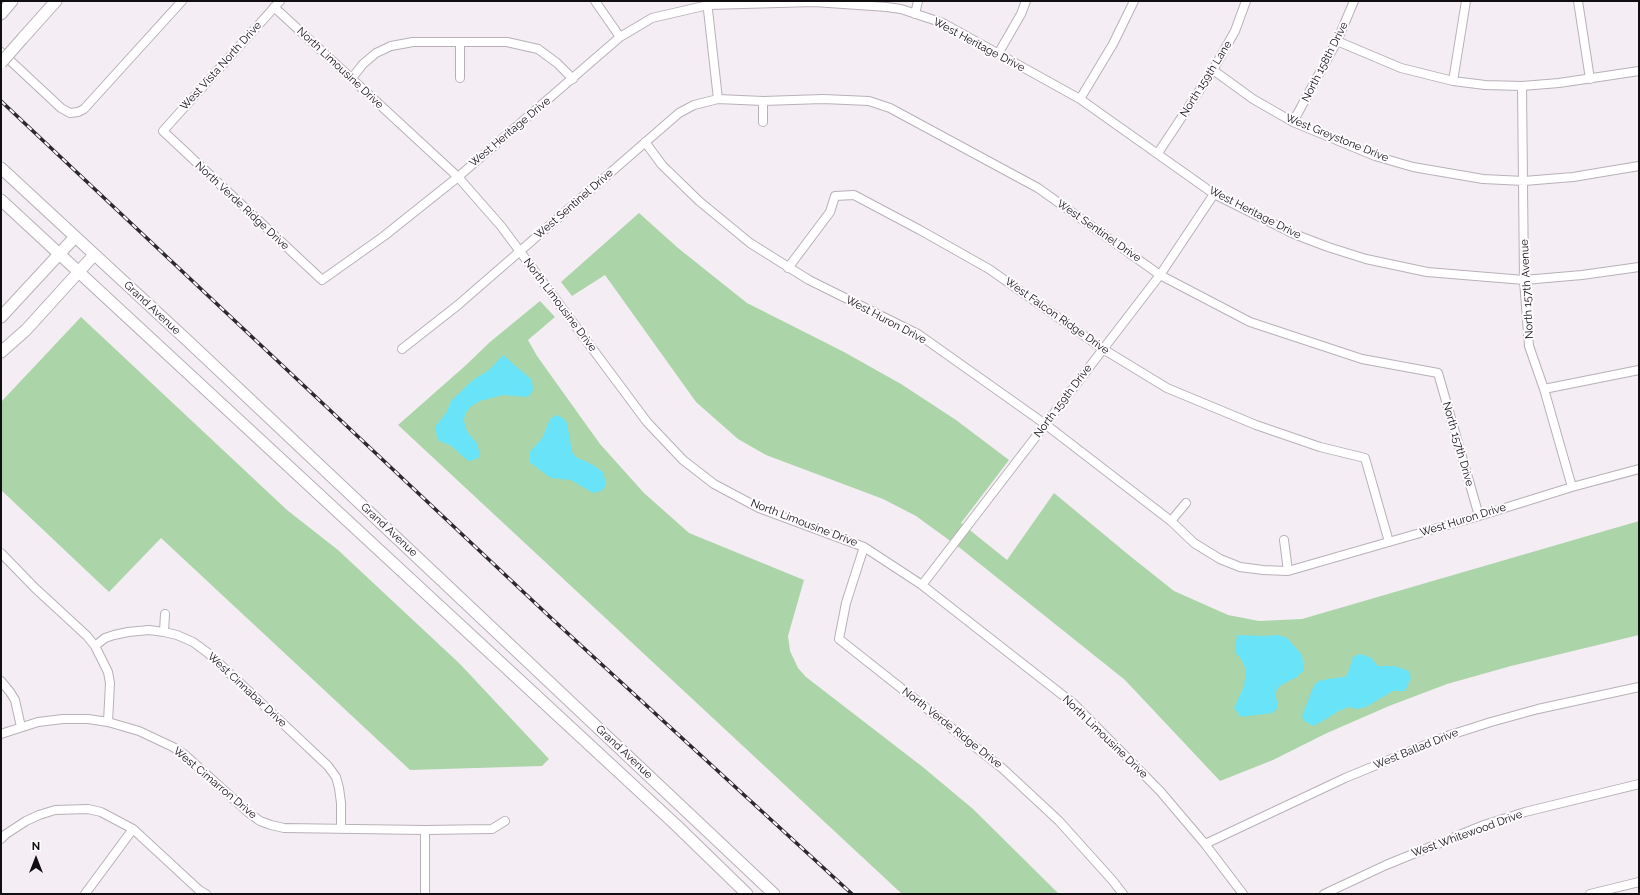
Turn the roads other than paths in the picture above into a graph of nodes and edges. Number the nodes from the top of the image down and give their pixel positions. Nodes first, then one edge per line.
1 (8, 1) edge
2 (12, 1) edge
3 (56, 1) edge
4 (182, 1) edge
5 (595, 1) edge
6 (918, 1) edge
7 (1026, 1) edge
8 (1134, 1) edge
9 (1246, 1) edge
10 (1354, 1) edge
11 (1466, 1) edge
12 (1578, 1) edge
13 (814, 2) edge
14 (708, 3) edge
15 (277, 4) edge
16 (1, 6) edge
17 (1, 14) edge
18 (915, 14) junction
19 (620, 37) junction
20 (1337, 41) junction
21 (460, 42) junction
22 (1, 52) edge
23 (998, 54) junction
24 (1, 63) edge
25 (1213, 70) junction
26 (1639, 71) edge
27 (352, 78) junction
28 (460, 78) dead end
29 (573, 79) junction
30 (1590, 79) junction
31 (1453, 81) junction
32 (1522, 86) junction
33 (718, 99) junction
34 (1080, 99) junction
35 (763, 101) junction
36 (763, 122) dead end
37 (1293, 122) junction
38 (163, 131) joint
39 (645, 142) junction
40 (1158, 153) junction
41 (1639, 166) edge
42 (1, 168) edge
43 (458, 177) junction
44 (1524, 181) junction
45 (1214, 194) junction
46 (1, 200) edge
47 (75, 237) junction
48 (520, 251) junction
49 (58, 254) junction
50 (94, 255) junction
51 (1639, 267) edge
52 (788, 268) junction
53 (79, 273) junction
54 (1160, 275) junction
55 (322, 280) joint
56 (1524, 280) junction
57 (1, 316) edge
58 (1103, 348) junction
59 (402, 349) dead end
60 (1, 352) edge
61 (1639, 370) edge
62 (1438, 373) joint
63 (1544, 389) junction
64 (1045, 424) junction
65 (1639, 469) edge
66 (1572, 486) junction
67 (1186, 503) dead end
68 (1479, 516) junction
69 (1171, 521) junction
70 (1284, 540) dead end
71 (1389, 542) junction
72 (864, 547) junction
73 (1, 553) edge
74 (1288, 571) junction
75 (922, 585) junction
76 (165, 614) dead end
77 (164, 632) junction
78 (95, 646) junction
79 (1, 681) edge
80 (1639, 687) edge
81 (108, 722) junction
82 (21, 726) junction
83 (1, 734) edge
84 (1639, 784) edge
85 (505, 821) dead end
86 (341, 828) junction
87 (133, 829) junction
88 (425, 830) junction
89 (3, 834) edge
90 (1205, 844) junction
91 (1639, 882) edge
92 (201, 893) edge
93 (85, 894) edge
94 (425, 894) edge
95 (747, 894) edge
96 (774, 894) edge
97 (1123, 894) edge
98 (1243, 894) edge
99 (1324, 894) edge
100 (1590, 894) edge

1 - 16 highway
2 - 17 highway
3 - 24 highway, bridge
4 - 22 street
5 - 19 street
6 - 18 street
7 - 23 street
8 - 34 street
9 - 25 street, North 159th Lane
10 - 20 street, North 158th Drive
11 - 31 street
12 - 30 street
13 - 14 street, West Heritage Drive
13 - 18 street, West Heritage Drive
14 - 19 street, West Heritage Drive
14 - 33 street
15 - 27 street, North Limousine Drive
15 - 38 street, West Vista North Drive
18 - 23 street, West Heritage Drive
19 - 29 street, West Heritage Drive
20 - 31 street
20 - 37 street, North 158th Drive
21 - 27 street
21 - 28 street
21 - 29 street
23 - 34 street, West Heritage Drive
25 - 37 street, West Greystone Drive
25 - 40 street, North 159th Lane
26 - 30 street
27 - 43 street, North Limousine Drive
29 - 43 street, West Heritage Drive
30 - 32 street
31 - 32 street
32 - 44 street, North 157th Avenue
33 - 35 street, West Sentinel Drive
33 - 39 street, West Sentinel Drive
34 - 40 street, West Heritage Drive
35 - 36 street
35 - 54 street, West Sentinel Drive
37 - 44 street, West Greystone Drive
38 - 55 street, North Verde Ridge Drive
39 - 48 street, West Sentinel Drive
39 - 52 street, West Huron Drive
40 - 45 street, West Heritage Drive
41 - 44 street, West Greystone Drive
42 - 47 highway, Grand Avenue
43 - 48 street, North Limousine Drive
43 - 55 street, West Heritage Drive
44 - 56 street, North 157th Avenue
45 - 54 street, North 159th Drive
45 - 56 street, West Heritage Drive
46 - 49 highway, Grand Avenue
47 - 49 highway
47 - 50 highway, Grand Avenue
48 - 59 street, West Sentinel Drive
48 - 72 street, North Limousine Drive
49 - 53 highway, Grand Avenue
49 - 57 highway
50 - 53 highway
50 - 96 highway, Grand Avenue
51 - 56 street, West Heritage Drive
52 - 58 street, West Falcon Ridge Drive
52 - 64 street, West Huron Drive
53 - 60 highway
53 - 95 highway, Grand Avenue
54 - 58 street, North 159th Drive
54 - 62 street, West Sentinel Drive
56 - 63 street, North 157th Avenue
58 - 64 street, North 159th Drive
58 - 71 street, West Falcon Ridge Drive
61 - 63 street
62 - 68 street, North 157th Drive
63 - 66 street, North 157th Avenue
64 - 69 street, West Huron Drive
64 - 75 street, North 159th Drive
65 - 66 street, West Huron Drive
66 - 68 street, West Huron Drive
67 - 69 street
68 - 71 street, West Huron Drive
69 - 74 street, West Huron Drive
70 - 74 street
71 - 74 street, West Huron Drive
72 - 75 street, North Limousine Drive
72 - 97 street, North Verde Ridge Drive
73 - 78 street
75 - 90 street, North Limousine Drive
76 - 77 street
77 - 78 street, West Cinnabar Drive
77 - 86 street, West Cinnabar Drive
78 - 81 street
79 - 82 street
80 - 90 street, West Ballad Drive
81 - 82 street, West Cimarron Drive
81 - 86 street, West Cimarron Drive
82 - 83 street, West Cimarron Drive
84 - 99 street, West Whitewood Drive
85 - 88 street, West Cimarron Drive
86 - 88 street, West Cimarron Drive
87 - 89 street
87 - 92 street
87 - 93 street
88 - 94 street
90 - 98 street, North Limousine Drive
91 - 100 street

